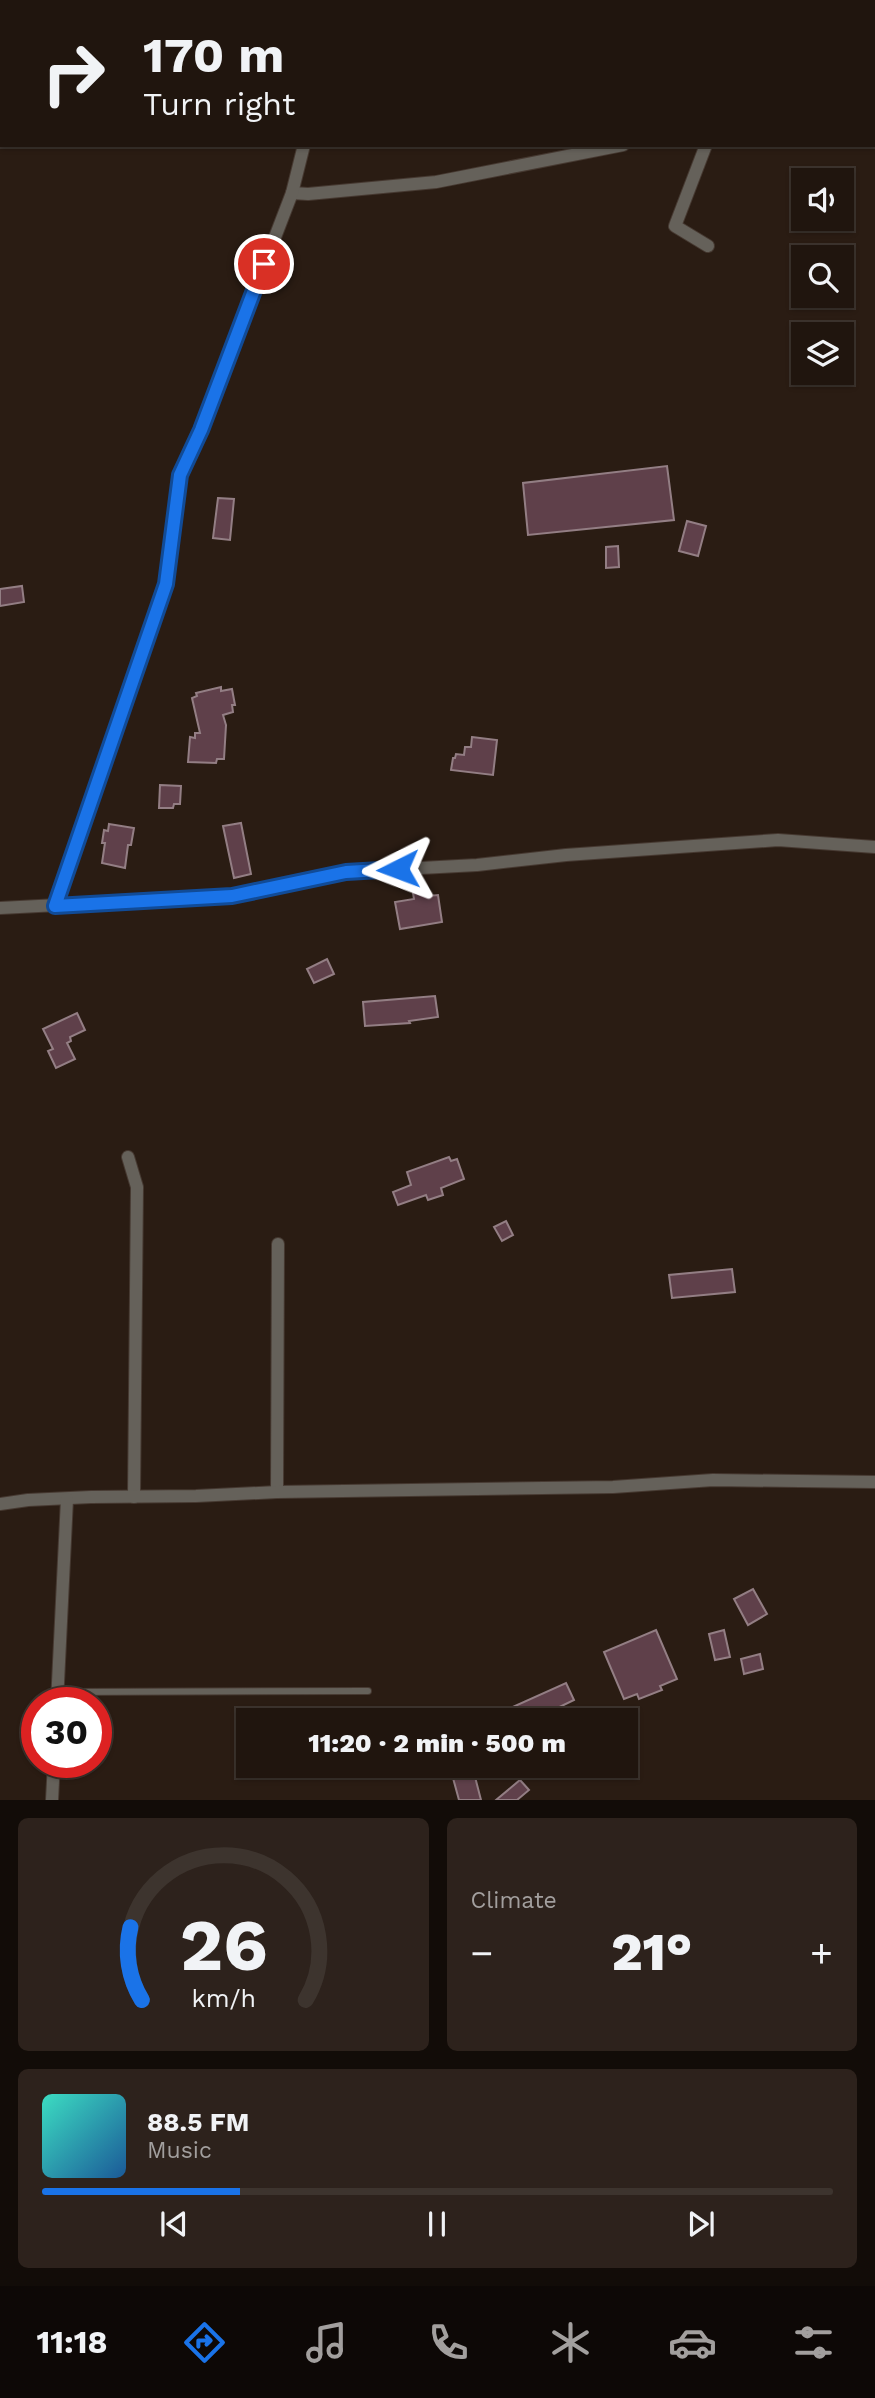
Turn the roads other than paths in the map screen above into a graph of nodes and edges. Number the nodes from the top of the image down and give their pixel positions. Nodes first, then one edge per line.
1 (303, 147) edge
2 (613, 147) edge
3 (705, 147) edge
4 (292, 193) junction
5 (708, 246) dead end
6 (875, 847) edge
7 (55, 906) junction
8 (0, 908) edge
9 (128, 1157) dead end
10 (278, 1244) dead end
11 (875, 1482) edge
12 (277, 1492) junction
13 (134, 1497) junction
14 (66, 1499) junction
15 (0, 1504) edge
16 (57, 1687) edge
17 (368, 1690) dead end
18 (112, 1696) edge
19 (53, 1778) edge
20 (52, 1800) edge

1 - 4 street
2 - 4 street
3 - 5 street
4 - 7 street
6 - 7 street
7 - 8 street
9 - 13 street
10 - 12 street
11 - 12 street
12 - 13 street
13 - 14 street
14 - 15 street
14 - 16 street
17 - 18 lane
19 - 20 street

